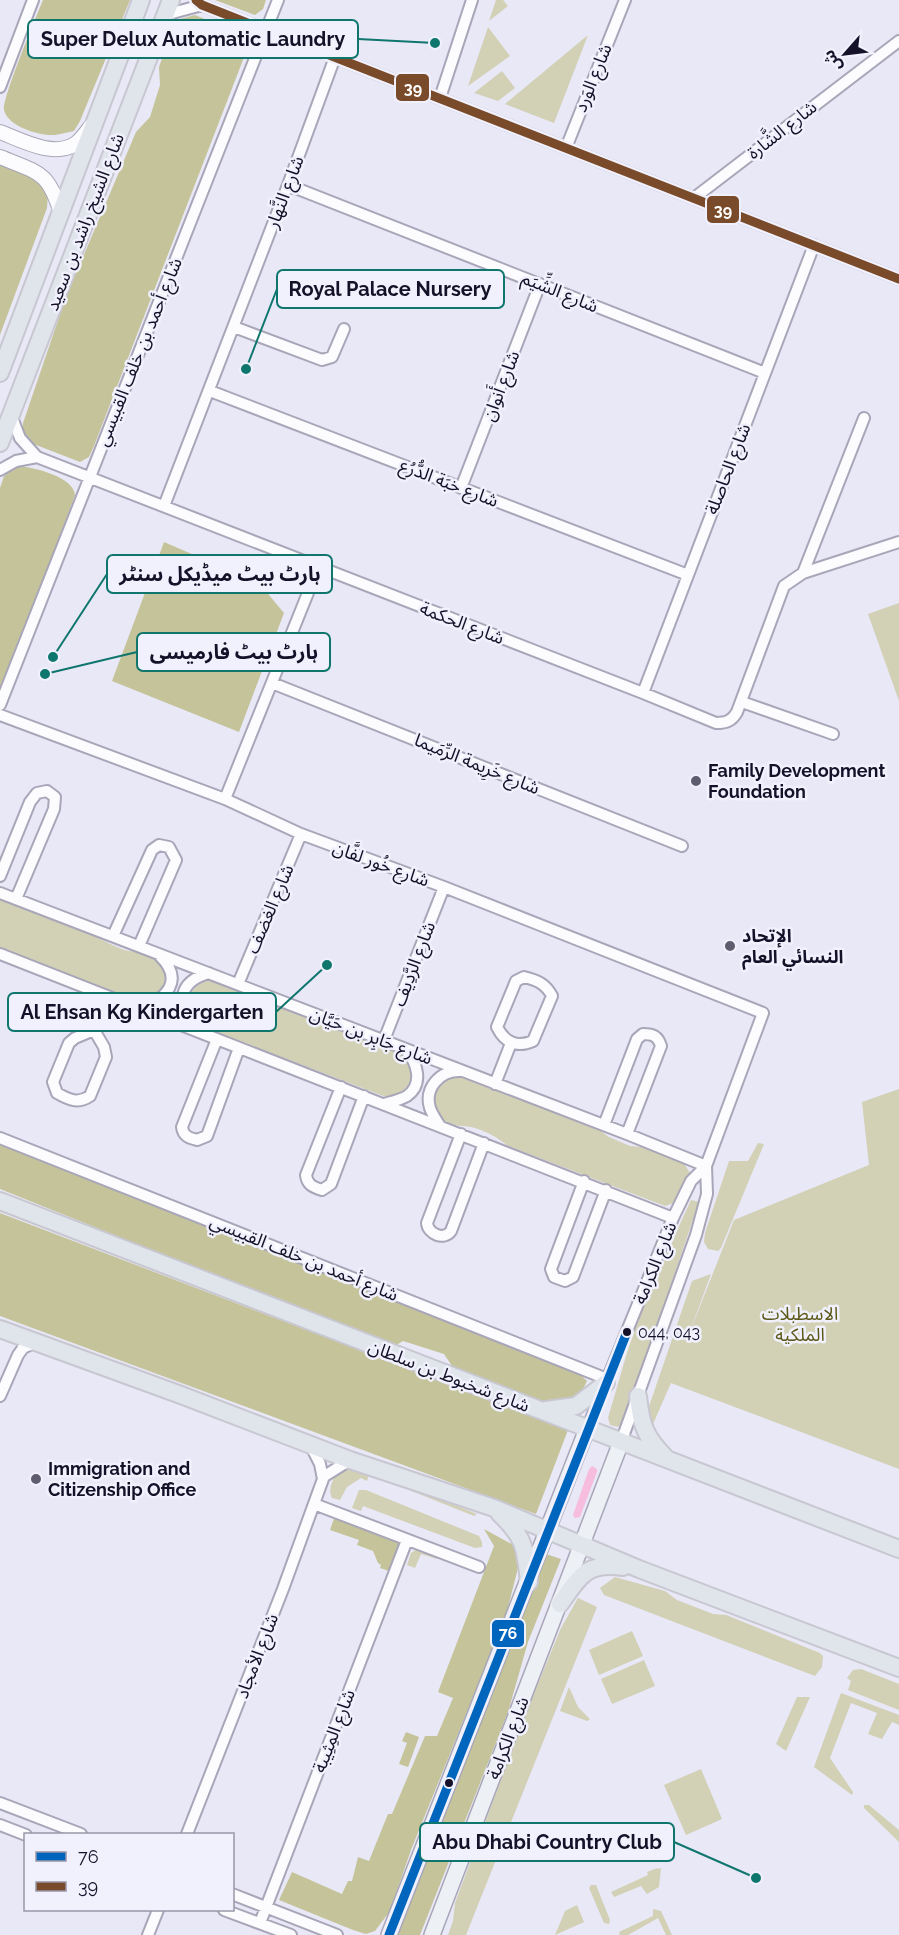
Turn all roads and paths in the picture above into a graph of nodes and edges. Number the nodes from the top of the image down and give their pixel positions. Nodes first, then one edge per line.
1 (33, 0) edge
2 (141, 0) edge
3 (278, 0) edge
4 (472, 0) edge
5 (199, 3) edge
6 (623, 3) edge
7 (168, 8) edge
8 (267, 30) junction
9 (899, 41) edge
10 (335, 57) junction
11 (0, 87) edge
12 (440, 98) junction
13 (93, 123) junction
14 (0, 131) edge
15 (34, 145) junction
16 (566, 148) junction
17 (0, 157) edge
18 (30, 169) junction
19 (288, 185) junction
20 (694, 198) junction
21 (61, 213) junction
22 (814, 245) junction
23 (899, 279) edge
24 (540, 284) junction
25 (234, 327) junction
26 (344, 329) dead end
27 (0, 373) edge
28 (765, 373) junction
29 (210, 392) junction
30 (11, 415) junction
31 (864, 418) dead end
32 (0, 444) edge
33 (37, 457) junction
34 (0, 470) edge
35 (89, 476) junction
36 (461, 488) junction
37 (164, 506) junction
38 (899, 542) edge
39 (318, 568) junction
40 (803, 573) junction
41 (688, 575) junction
42 (272, 682) junction
43 (643, 693) junction
44 (742, 702) junction
45 (0, 705) edge
46 (0, 715) edge
47 (832, 734) dead end
48 (225, 799) junction
49 (301, 834) junction
50 (682, 846) dead end
51 (0, 876) edge
52 (444, 887) junction
53 (0, 893) edge
54 (16, 899) junction
55 (113, 936) junction
56 (139, 946) junction
57 (158, 953) junction
58 (0, 954) edge
59 (209, 973) junction
60 (238, 984) junction
61 (106, 996) junction
62 (140, 1009) junction
63 (763, 1013) joint
64 (191, 1029) junction
65 (94, 1030) junction
66 (217, 1039) junction
67 (384, 1040) junction
68 (511, 1043) junction
69 (239, 1048) junction
70 (405, 1049) junction
71 (462, 1070) junction
72 (495, 1084) junction
73 (341, 1087) junction
74 (364, 1096) junction
75 (384, 1104) junction
76 (440, 1125) junction
77 (604, 1125) junction
78 (461, 1134) junction
79 (627, 1134) junction
80 (0, 1138) edge
81 (484, 1143) junction
82 (706, 1166) junction
83 (584, 1181) junction
84 (606, 1190) junction
85 (0, 1201) edge
86 (674, 1218) junction
87 (0, 1329) edge
88 (36, 1342) junction
89 (606, 1381) junction
90 (0, 1396) edge
91 (638, 1396) junction
92 (539, 1410) junction
93 (587, 1429) junction
94 (621, 1442) junction
95 (311, 1446) junction
96 (350, 1460) junction
97 (668, 1460) junction
98 (323, 1477) junction
99 (314, 1504) junction
100 (494, 1508) junction
101 (549, 1530) junction
102 (407, 1540) junction
103 (581, 1544) junction
104 (899, 1549) edge
105 (479, 1567) dead end
106 (639, 1569) junction
107 (529, 1582) junction
108 (560, 1604) junction
109 (899, 1668) edge
110 (0, 1803) edge
111 (0, 1825) edge
112 (78, 1833) edge
113 (187, 1833) edge
114 (24, 1834) edge
115 (234, 1895) edge
116 (267, 1908) junction
117 (158, 1911) edge
118 (227, 1911) edge
119 (261, 1923) junction
120 (391, 1928) edge
121 (148, 1935) edge
122 (291, 1935) edge
123 (337, 1935) edge
124 (381, 1935) edge
125 (432, 1935) edge

1 - 11 street
2 - 13 main road, شارع الشيخ راشد بن سعيد
3 - 8 street, شارع أحمد بن خلف القبيسي
4 - 12 street
5 - 7 street
5 - 8 street
6 - 16 street, شارع الوَرد
7 - 30 main road, شارع الشيخ راشد بن سعيد
8 - 10 street
8 - 35 street, شارع أحمد بن خلف القبيسي
9 - 20 street, شارع الشَّارة
10 - 12 street
10 - 19 street, شارع النَّهار
12 - 16 street
13 - 15 street
13 - 21 main road, شارع الشيخ راشد بن سعيد
14 - 15 street
15 - 18 street
16 - 20 street
17 - 18 street
18 - 21 street
19 - 24 street, شارع الشِّيَم
19 - 25 street, شارع النَّهار
20 - 22 street
21 - 27 main road, شارع الشيخ راشد بن سعيد
22 - 23 street
22 - 28 street, شارع الحاصلة
24 - 28 street, شارع الشِّيَم
24 - 36 street, شارع أَنوان
25 - 26 street
25 - 29 street, شارع النَّهار
28 - 41 street, شارع الحاصلة
29 - 36 street, شارع خبَة الدُّرُع
29 - 37 street, شارع النَّهار
30 - 32 main road, شارع الشيخ راشد بن سعيد
30 - 33 street
31 - 40 street, شارع الحكمة
33 - 34 street
33 - 35 street, شارع الحكمة
35 - 37 street, شارع الحكمة
35 - 45 street, شارع أحمد بن خلف القبيسي
36 - 41 street, شارع خبَة الدُّرُع
37 - 39 street, شارع الحكمة
38 - 40 street, شارع الحكمة
39 - 42 street
39 - 43 street, شارع الحكمة
40 - 44 street, شارع الحكمة
41 - 43 street, شارع الحاصلة
42 - 48 street
42 - 50 street, شارع خَرِيمة الرِّمَيما
43 - 44 street, شارع الحكمة
44 - 47 street
46 - 48 street, شارع خُور لفَّان
48 - 49 street, شارع خُور لفَّان
49 - 52 street, شارع خُور لفَّان
49 - 60 street, شارع الغضف
51 - 54 street
52 - 63 street, شارع خُور لفَّان
52 - 67 street, شارع الرَّدِيف
53 - 54 street, شارع جَابِر بن حَيَّان
54 - 55 street, شارع جَابِر بن حَيَّان
55 - 56 street, شارع جَابِر بن حَيَّان
55 - 56 street
56 - 57 street, شارع جَابِر بن حَيَّان
57 - 59 street, شارع جَابِر بن حَيَّان
57 - 62 street
58 - 61 street
59 - 60 street, شارع جَابِر بن حَيَّان
59 - 64 street
60 - 67 street, شارع جَابِر بن حَيَّان
61 - 62 street
61 - 65 street
62 - 64 street
63 - 82 street, شارع الكرامة
64 - 66 street
65 - 65 street
66 - 69 street
66 - 69 street
67 - 70 street, شارع جَابِر بن حَيَّان
68 - 68 street
68 - 72 street
69 - 73 street
70 - 71 street, شارع جَابِر بن حَيَّان
70 - 75 street
71 - 72 street, شارع جَابِر بن حَيَّان
71 - 76 street
72 - 77 street, شارع جَابِر بن حَيَّان
73 - 74 street
73 - 74 street
74 - 75 street
75 - 76 street
76 - 78 street
77 - 79 street, شارع جَابِر بن حَيَّان
77 - 79 street
78 - 81 street
78 - 81 street
79 - 82 street, شارع جَابِر بن حَيَّان
80 - 89 street, شارع أحمد بن خلف القبيسي
81 - 83 street
82 - 86 street, شارع الكرامة
82 - 91 street, شارع الكرامة
83 - 84 street
83 - 84 street
84 - 86 street
85 - 92 main road, شارع شخبوط بن سلطان
86 - 89 street, شارع الكرامة
87 - 88 main road
88 - 90 street
88 - 95 main road
89 - 92 main road
89 - 93 street, شارع الكرامة
91 - 94 street, شارع الكرامة
91 - 97 main road
92 - 93 main road, شارع شخبوط بن سلطان
93 - 94 main road, شارع شخبوط بن سلطان
93 - 101 main road, شارع الكرامة
94 - 97 main road, شارع شخبوط بن سلطان
94 - 103 main road, شارع الكرامة
95 - 96 main road
95 - 98 street
96 - 98 street
96 - 100 main road
97 - 104 main road, شارع شخبوط بن سلطان
98 - 99 street, شارع الأمجاد
99 - 102 street
99 - 113 street, شارع الأمجاد
100 - 101 main road
100 - 107 main road
101 - 103 main road
101 - 107 main road, شارع الكرامة
102 - 105 street
102 - 116 street, شارع المِثِيبة
103 - 106 main road
103 - 108 main road, شارع الكرامة
106 - 108 main road
106 - 109 main road
107 - 120 main road, شارع الكرامة
108 - 125 main road, شارع الكرامة
110 - 112 street
111 - 114 street
115 - 116 street
116 - 119 street, شارع المِثِيبة
116 - 123 street
117 - 121 street
118 - 119 street
119 - 122 street
120 - 124 street

